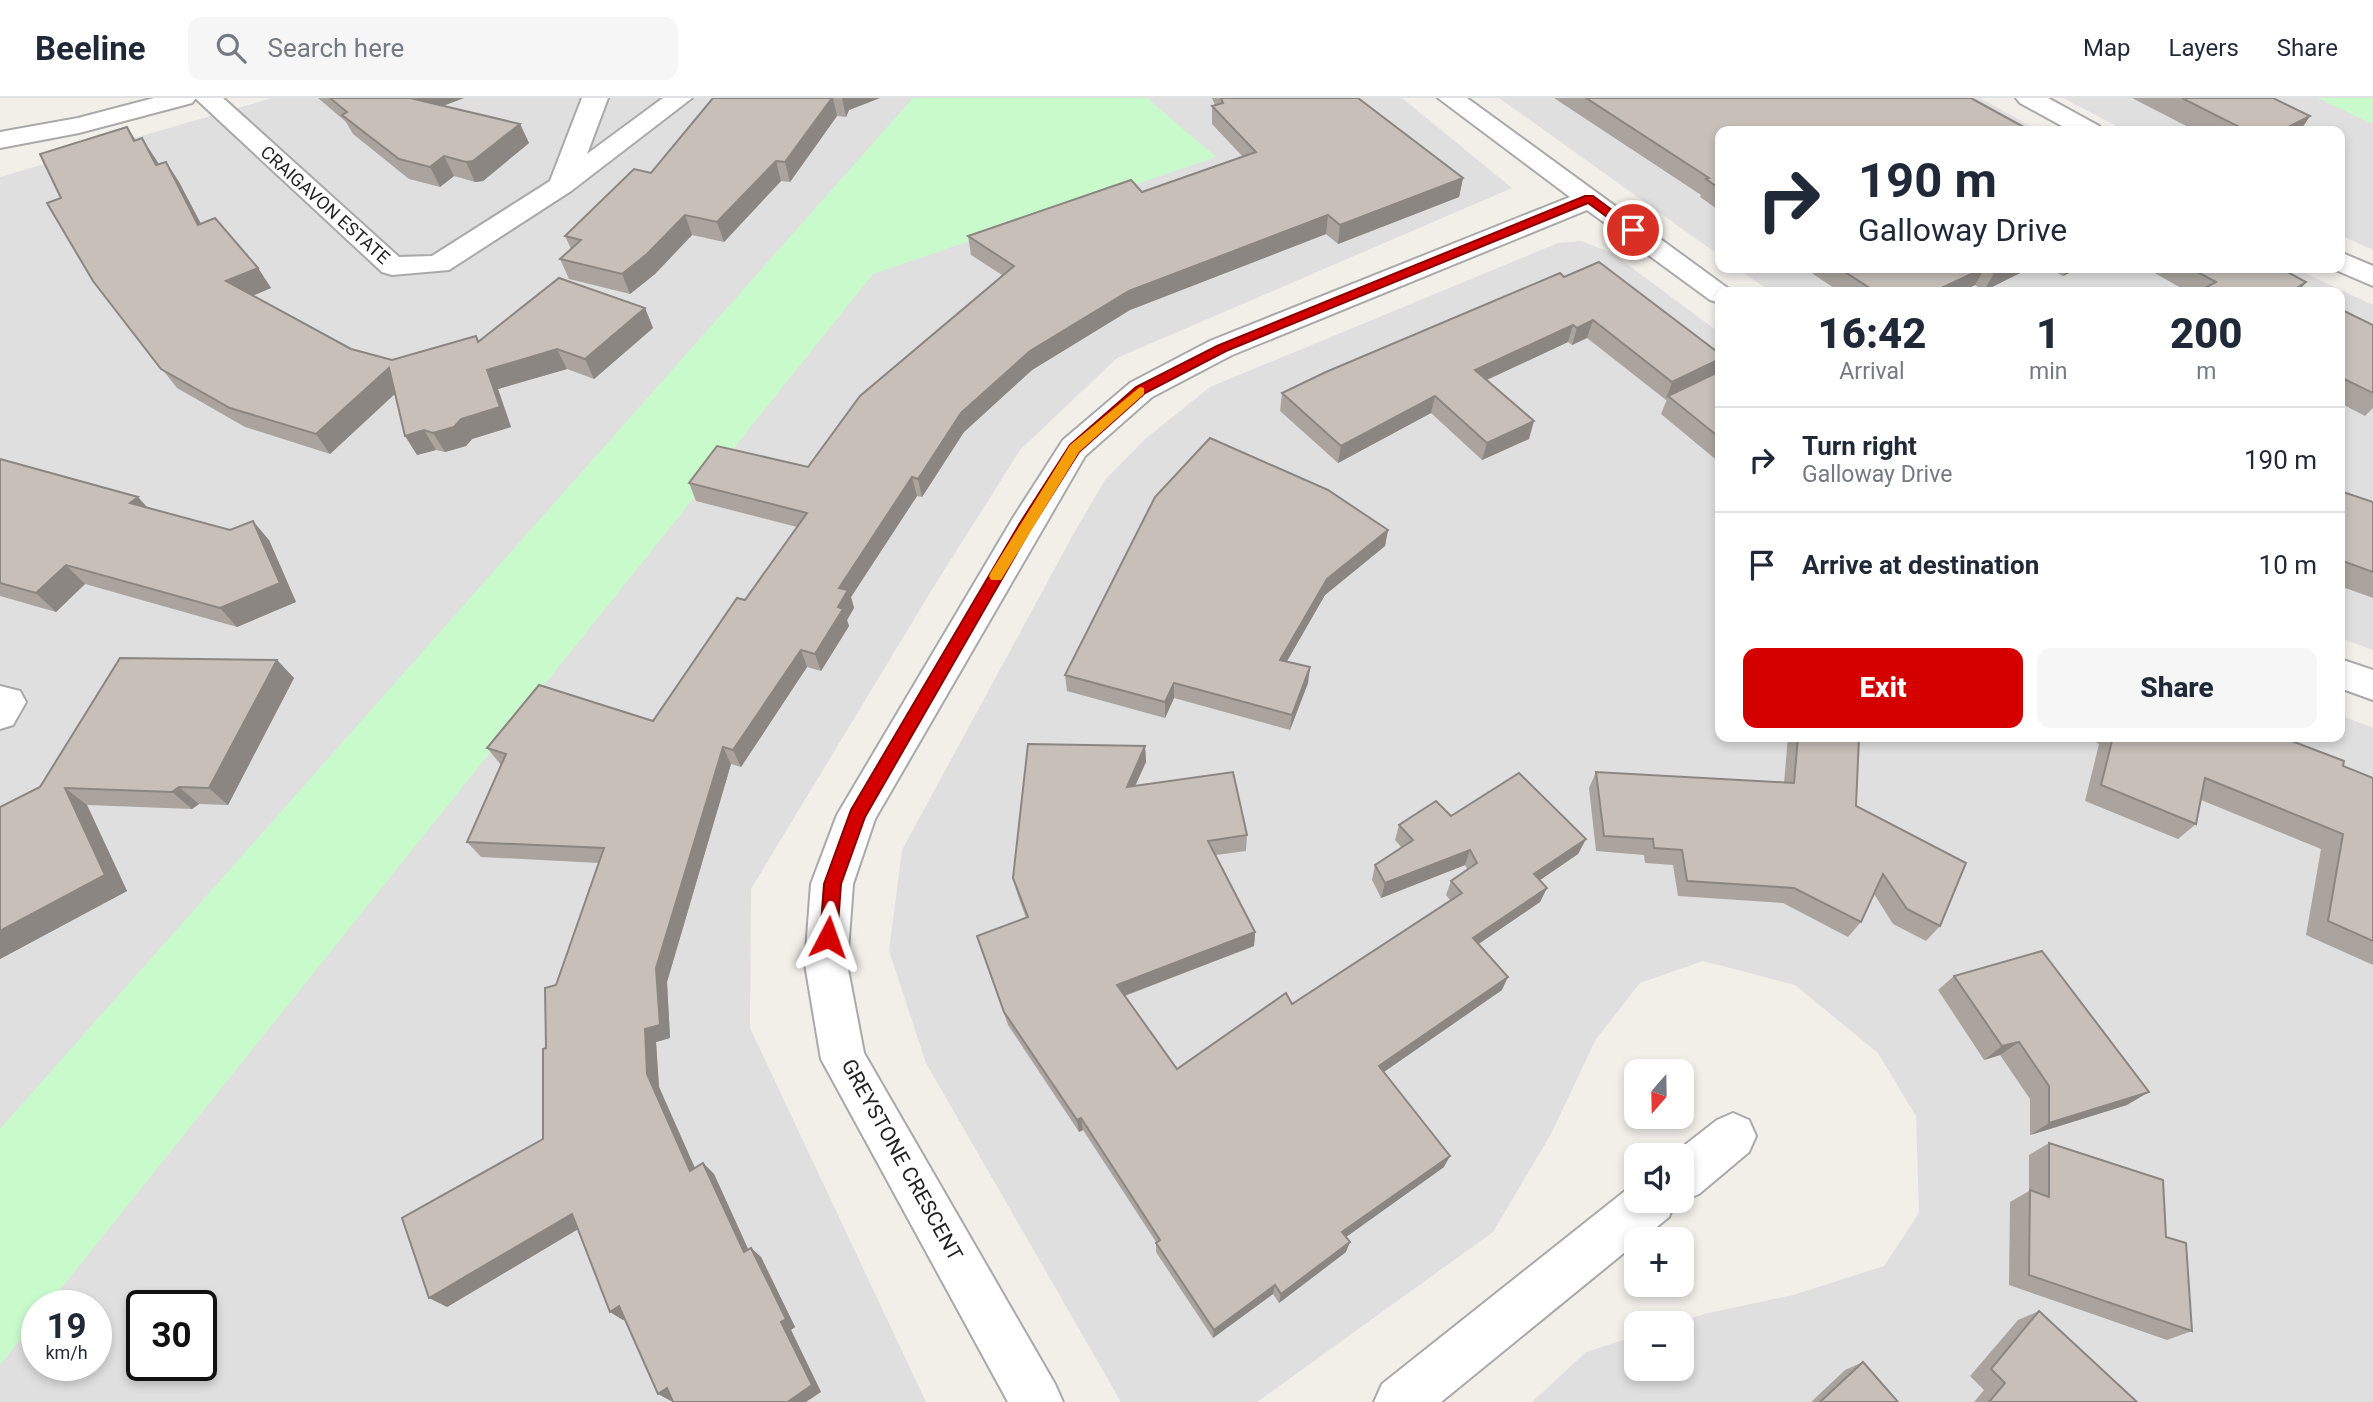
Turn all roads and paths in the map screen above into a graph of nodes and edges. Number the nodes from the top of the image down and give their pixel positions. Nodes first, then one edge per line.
1 (183, 98) edge
2 (208, 98) edge
3 (594, 98) edge
4 (679, 98) edge
5 (1451, 98) edge
6 (2029, 98) edge
7 (2081, 126) edge
8 (0, 140) edge
9 (562, 185) junction
10 (1589, 199) junction
11 (2345, 263) edge
12 (2373, 277) edge
13 (1715, 290) edge
14 (2345, 675) edge
15 (2373, 685) edge
16 (0, 701) edge
17 (0, 714) edge
18 (1733, 1136) dead end
19 (1694, 1167) edge
20 (1637, 1213) edge
21 (1037, 1402) edge
22 (1400, 1402) edge

1 - 8 street
2 - 9 street, CRAIGAVON ESTATE
3 - 9 street
4 - 9 street, CRAIGAVON ESTATE
5 - 10 street
6 - 7 street
10 - 13 street
10 - 21 street, GREYSTONE CRESCENT
11 - 12 street
14 - 15 street
16 - 17 street
18 - 19 street
20 - 22 street

